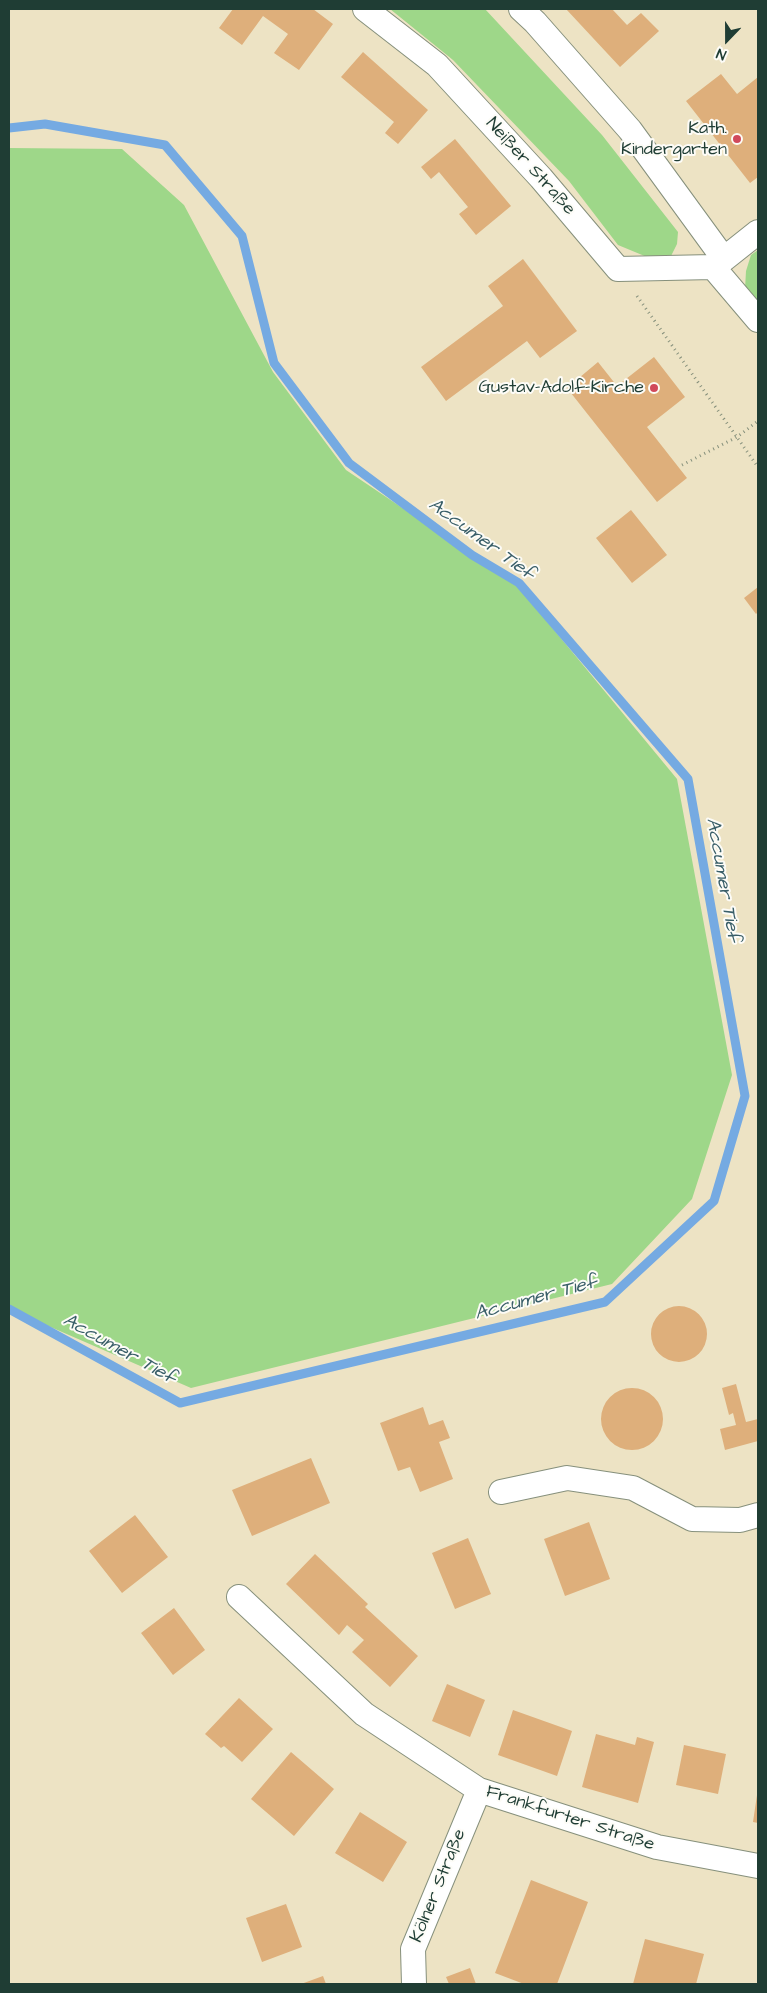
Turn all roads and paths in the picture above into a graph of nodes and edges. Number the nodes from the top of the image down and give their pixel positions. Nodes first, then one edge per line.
1 (365, 9) edge
2 (521, 9) edge
3 (758, 232) edge
4 (719, 263) junction
5 (618, 269) junction
6 (758, 320) edge
7 (758, 421) edge
8 (738, 437) junction
9 (682, 466) dead end
10 (758, 467) edge
11 (501, 1492) dead end
12 (758, 1515) edge
13 (239, 1597) dead end
14 (478, 1790) junction
15 (758, 1866) edge
16 (414, 1984) edge

1 - 5 street, Neißer Straße
2 - 4 street
3 - 4 street
4 - 5 street
4 - 6 street
5 - 8 path
7 - 8 path
8 - 9 path
8 - 10 path
11 - 12 street
13 - 14 street, Frankfurter Straße
14 - 15 street, Frankfurter Straße
14 - 16 street, Kölner Straße

